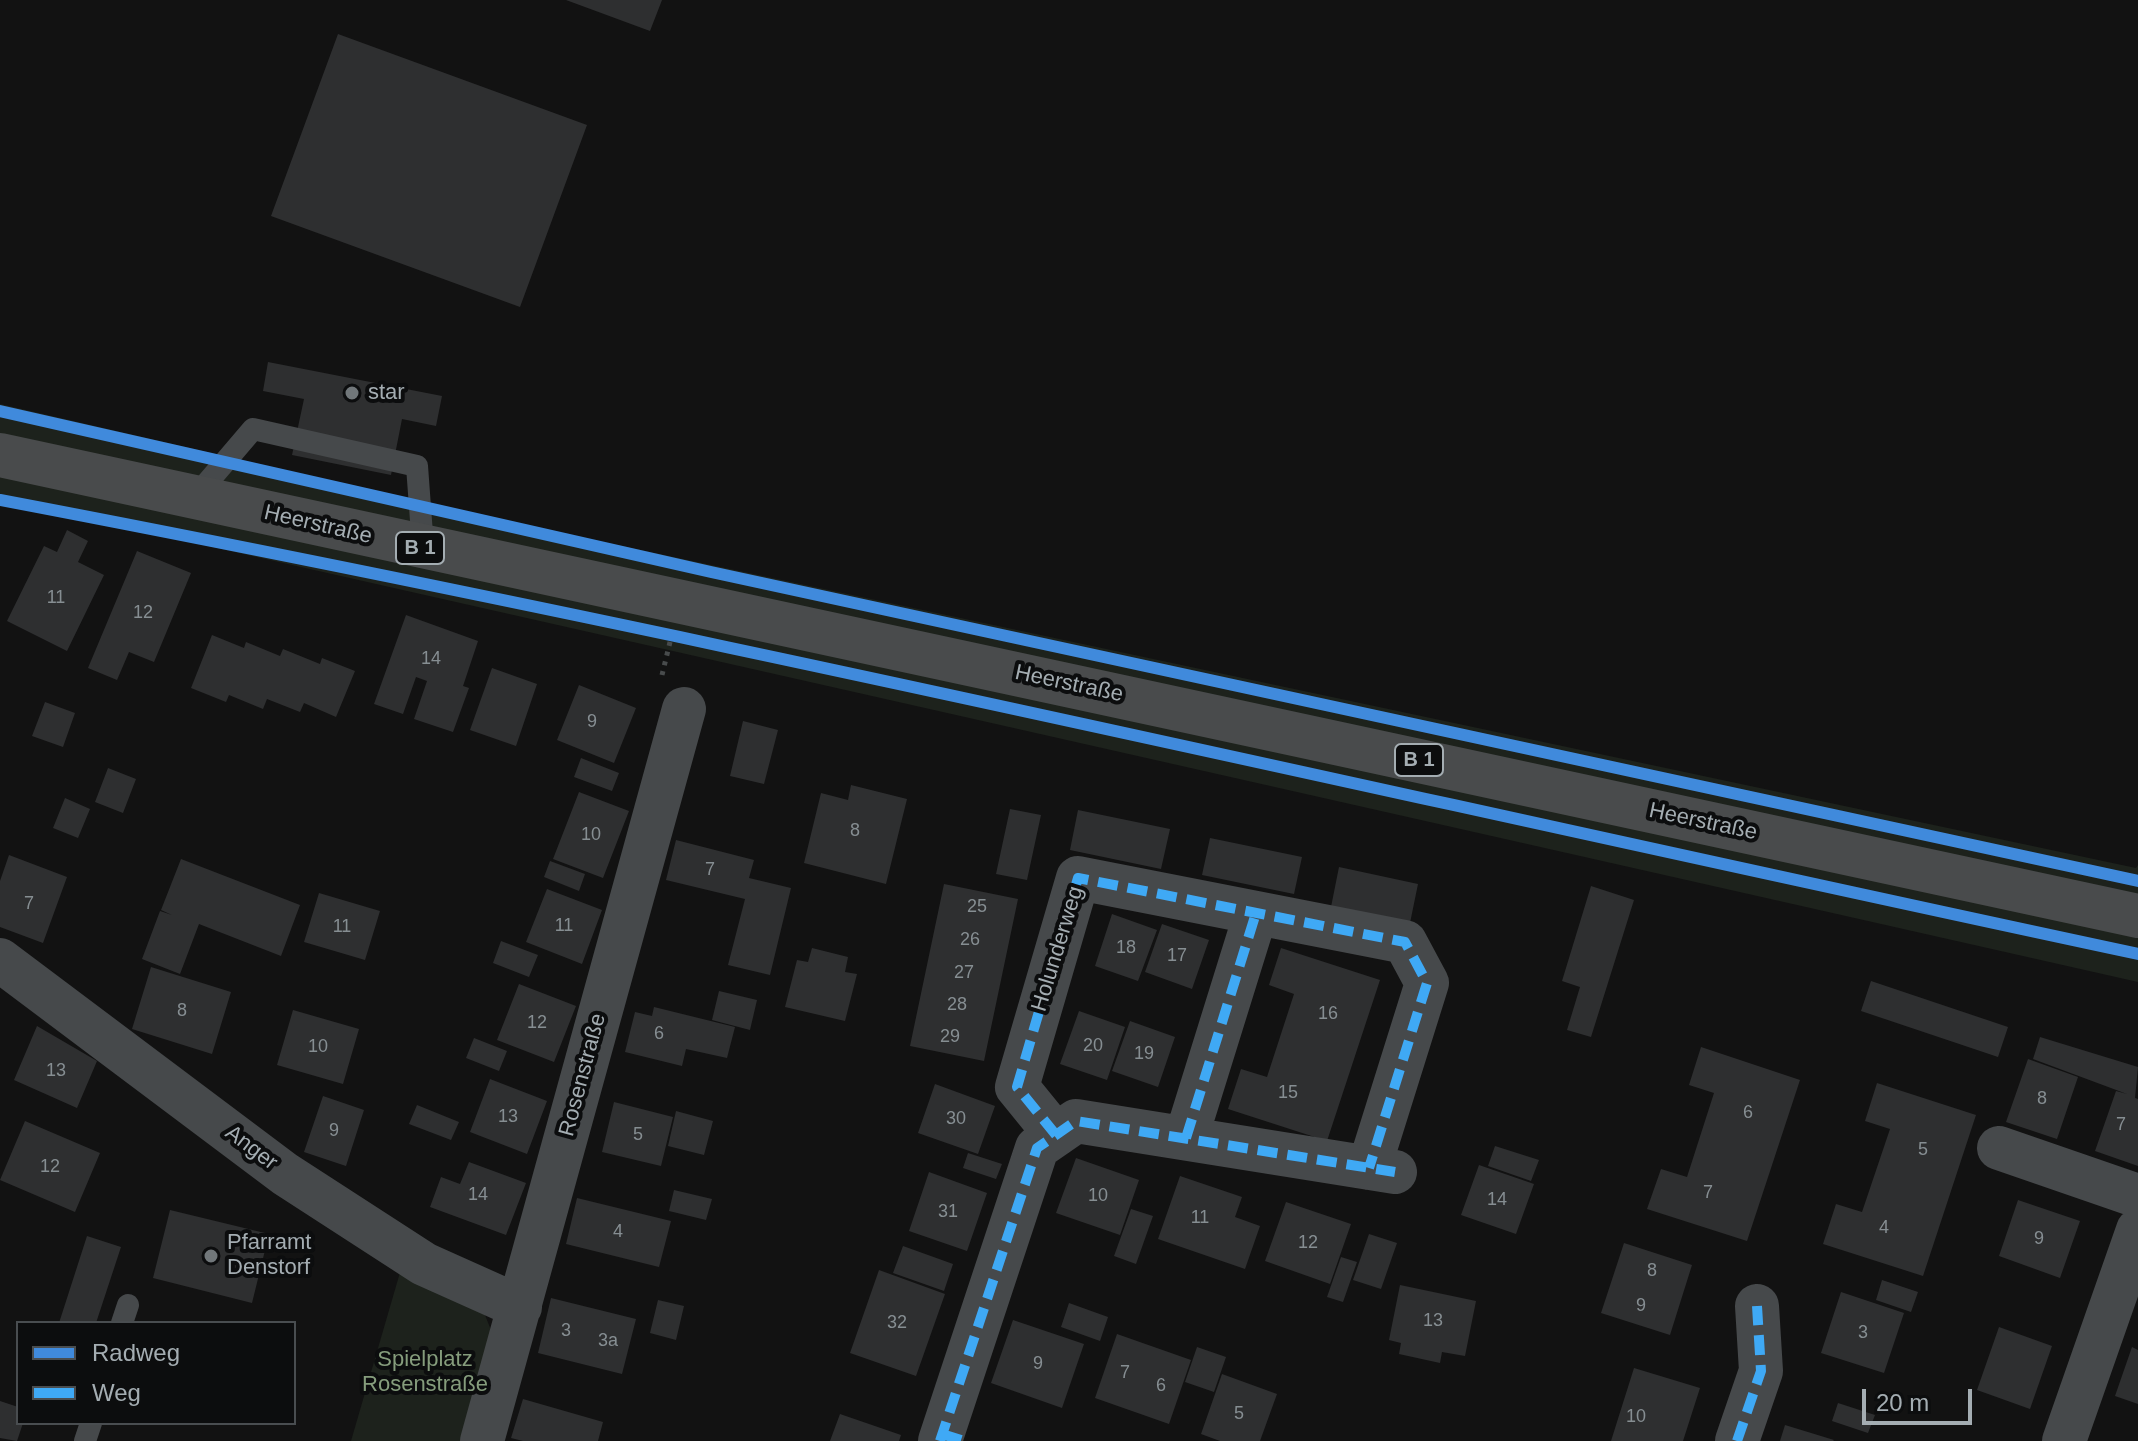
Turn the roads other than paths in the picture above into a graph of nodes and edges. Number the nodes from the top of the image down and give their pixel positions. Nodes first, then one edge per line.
1 (0, 455) edge
2 (195, 497) junction
3 (423, 548) junction
4 (684, 709) dead end
5 (1256, 913) junction
6 (2138, 916) edge
7 (0, 960) edge
8 (1056, 1135) junction
9 (1186, 1138) junction
10 (1999, 1148) dead end
11 (2138, 1196) edge
12 (2138, 1230) edge
13 (1757, 1306) dead end
14 (520, 1307) junction
15 (949, 1439) edge
16 (482, 1441) edge
17 (1737, 1441) edge
18 (2064, 1441) edge

1 - 2 main road, Heerstraße / B 1
2 - 3 main road, Heerstraße / B 1
2 - 3 lane
3 - 6 main road, Heerstraße / B 1
4 - 14 street, Rosenstraße
5 - 8 street, Holunderweg
5 - 9 street
5 - 9 street, Holunderweg
7 - 14 street, Anger
8 - 9 street, Holunderweg
8 - 15 street
10 - 11 street
12 - 18 street
13 - 17 street
14 - 16 street, Rosenstraße

